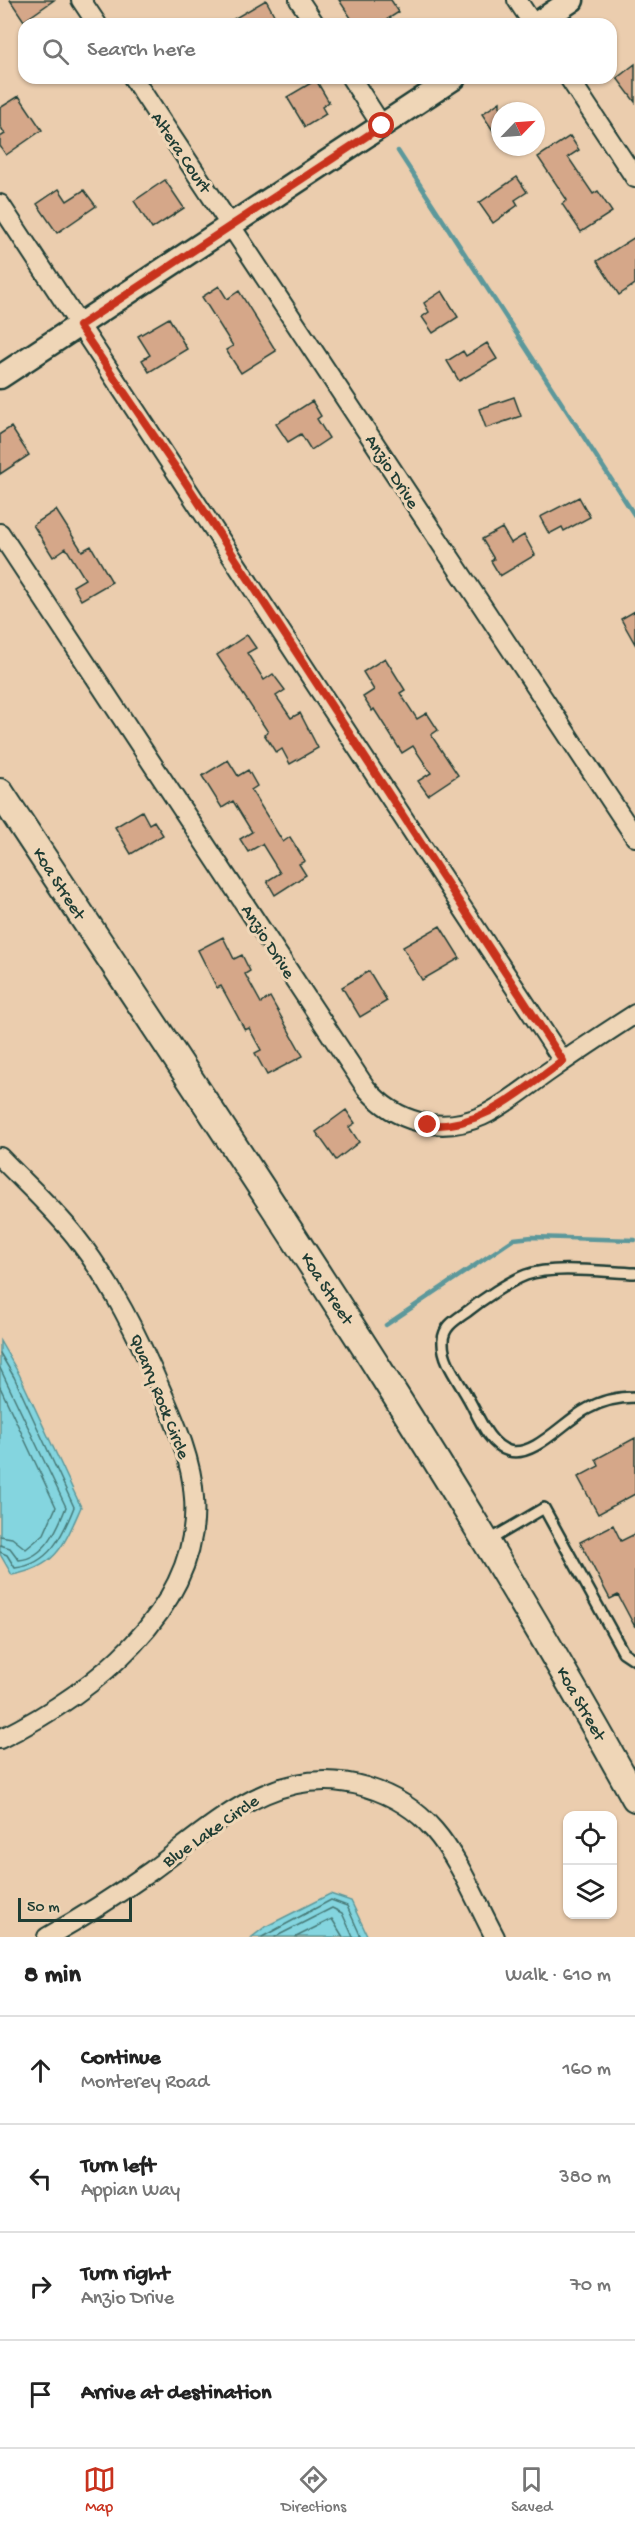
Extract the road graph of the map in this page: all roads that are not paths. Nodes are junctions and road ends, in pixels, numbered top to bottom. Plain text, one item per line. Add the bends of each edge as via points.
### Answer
1 (81, 0) edge
2 (299, 0) edge
3 (517, 0) edge
4 (572, 0) edge
5 (93, 18) edge
6 (311, 18) edge
7 (530, 18) edge
8 (544, 18) edge
9 (137, 84) edge
10 (355, 84) edge
11 (445, 84) edge
12 (573, 84) edge
13 (382, 126) junction
14 (635, 178) edge
15 (0, 204) edge
16 (231, 225) junction
17 (79, 326) junction
18 (0, 377) edge
19 (0, 533) edge
20 (0, 792) edge
21 (635, 837) edge
22 (635, 1014) edge
23 (563, 1061) junction
24 (0, 1157) edge
25 (635, 1273) edge
26 (635, 1397) edge
27 (488, 1541) junction
28 (635, 1660) edge
29 (0, 1739) edge
30 (635, 1798) edge
31 (47, 1937) edge
32 (495, 1937) edge

1 - 5 street
2 - 6 street
3 - 7 street
4 - 8 street
9 - 16 street, Altera Court
10 - 13 street
11 - 13 street
12 - 14 street
13 - 16 street
15 - 17 street
16 - 17 street
16 - 21 street, Anzio Drive
17 - 18 street
17 - 23 street
19 - 23 street, Anzio Drive via 375,1098 398,1115 419,1123 458,1123 491,1111
20 - 27 main road, Koa Street via 374,1359
22 - 23 street, Anzio Drive
24 - 29 street, Quarry Rock Circle via 75,1235 107,1280 138,1337 171,1413 195,1498 192,1537 181,1574 164,1608 113,1662 74,1694
25 - 26 lane via 551,1271 526,1275 448,1325 442,1339 445,1356 485,1428 496,1445 510,1451 526,1450 541,1442 588,1408 621,1397
27 - 28 lane via 544,1508 623,1652
27 - 30 main road, Koa Street
31 - 32 street, Blue Lake Circle via 94,1910 247,1802 285,1785 318,1780 373,1789 421,1817 453,1857

